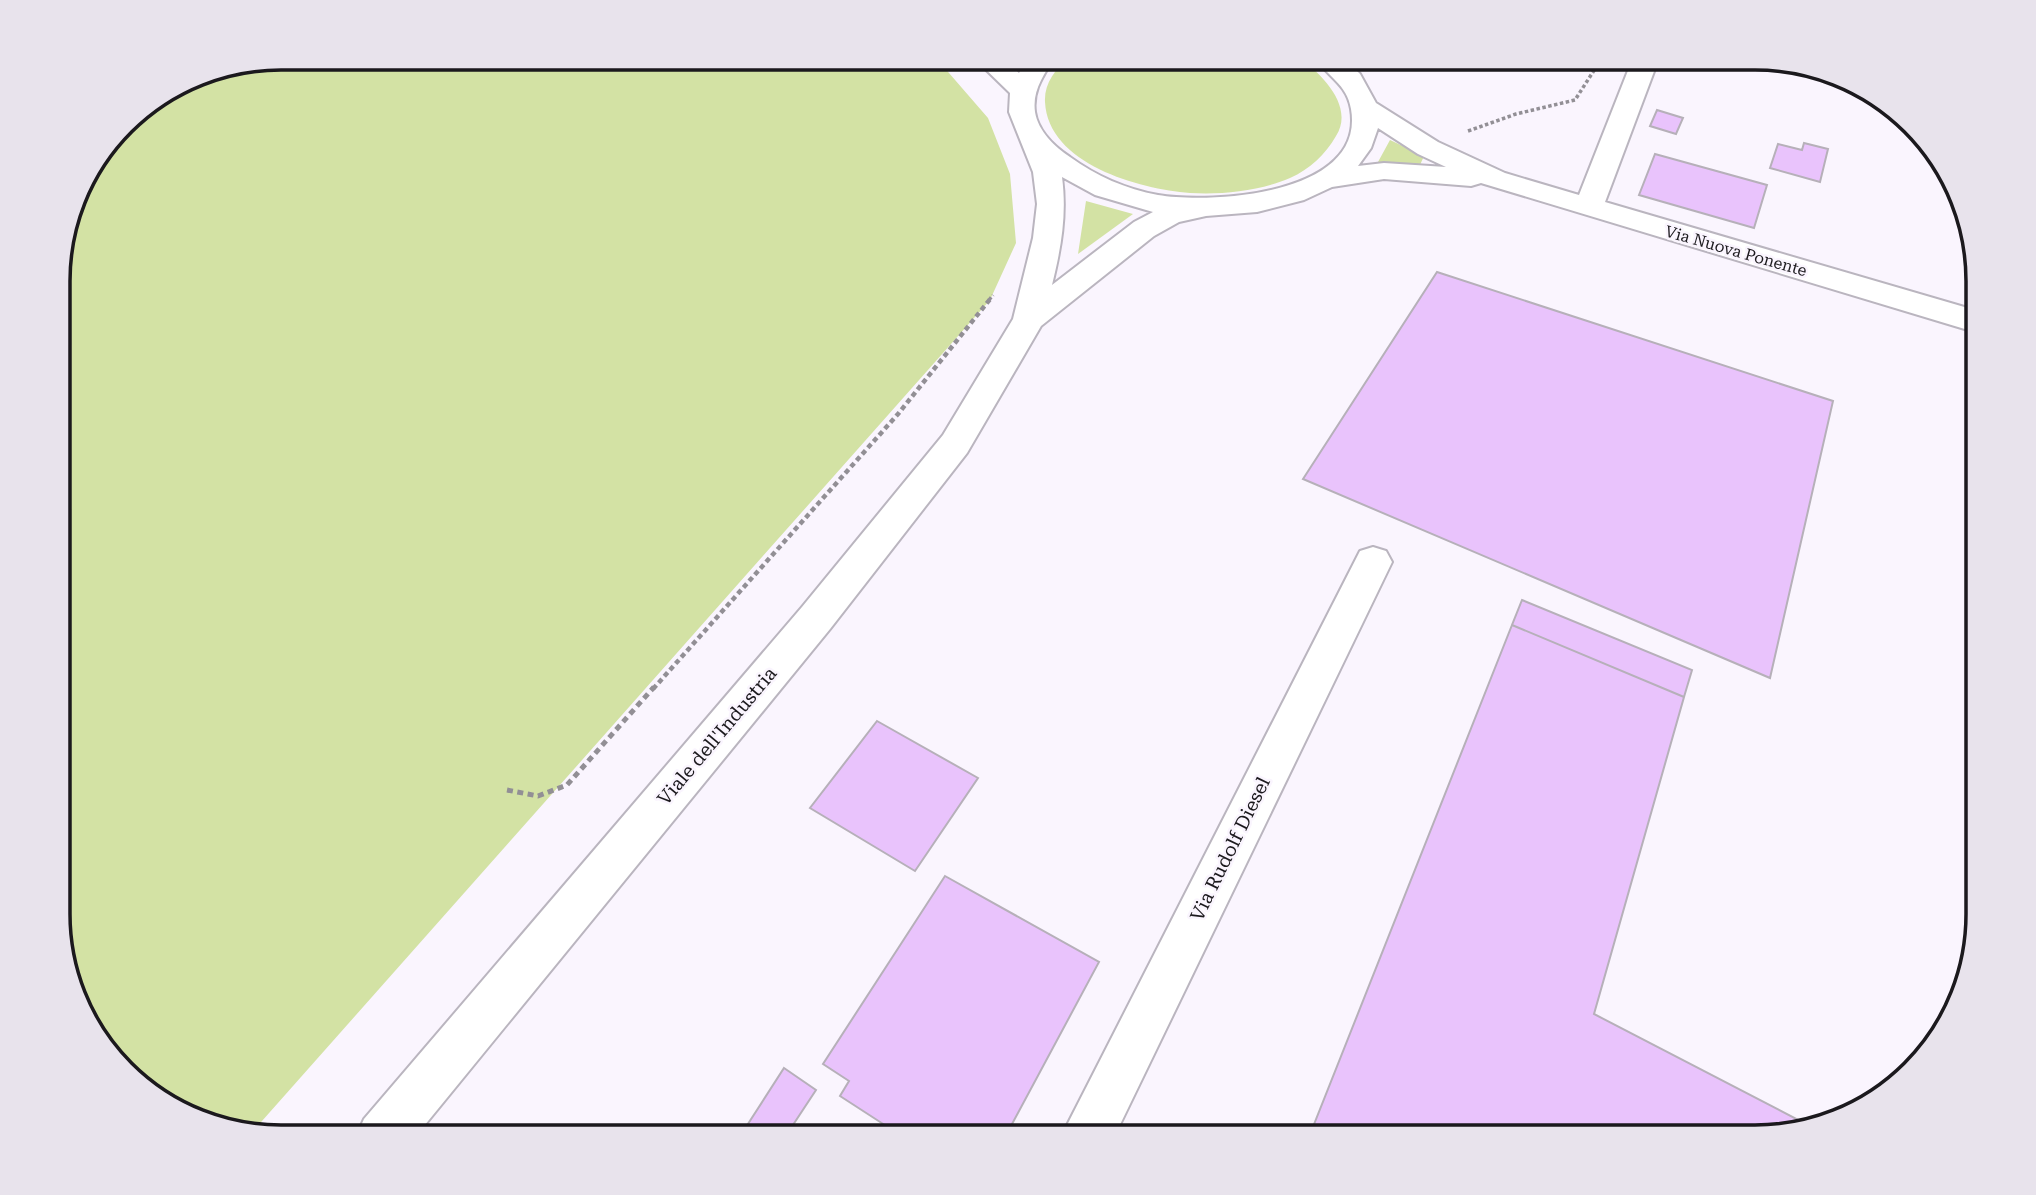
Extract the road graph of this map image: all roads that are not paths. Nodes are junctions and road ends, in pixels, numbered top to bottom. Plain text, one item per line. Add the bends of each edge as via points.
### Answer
1 (1000, 70) edge
2 (1032, 70) edge
3 (1341, 70) edge
4 (1641, 70) edge
5 (1022, 90) junction
6 (1364, 107) junction
7 (1035, 141) junction
8 (1326, 179) junction
9 (1495, 179) junction
10 (1589, 207) junction
11 (1213, 208) junction
12 (1966, 318) edge
13 (1029, 319) junction
14 (1373, 562) dead end
15 (392, 1125) edge
16 (1093, 1125) edge

1 - 5 street
2 - 5 street
3 - 6 street via 1358,90
4 - 10 street
5 - 7 street, Viale dell'Industria via 1022,116
6 - 8 street via 1366,126 1360,145 1347,163
6 - 9 street, Via Nuova Ponente via 1428,148
7 - 11 street via 1064,168 1106,189 1157,203
7 - 13 street, Viale dell'Industria via 1051,204
8 - 9 street, Via Nuova Ponente via 1384,171
8 - 11 street via 1295,194
9 - 10 street, Via Nuova Ponente
10 - 12 street, Via Nuova Ponente
11 - 13 street, Viale dell'Industria via 1171,215 1144,229
13 - 15 street, Viale dell'Industria via 955,444
14 - 16 street, Via Rudolf Diesel

